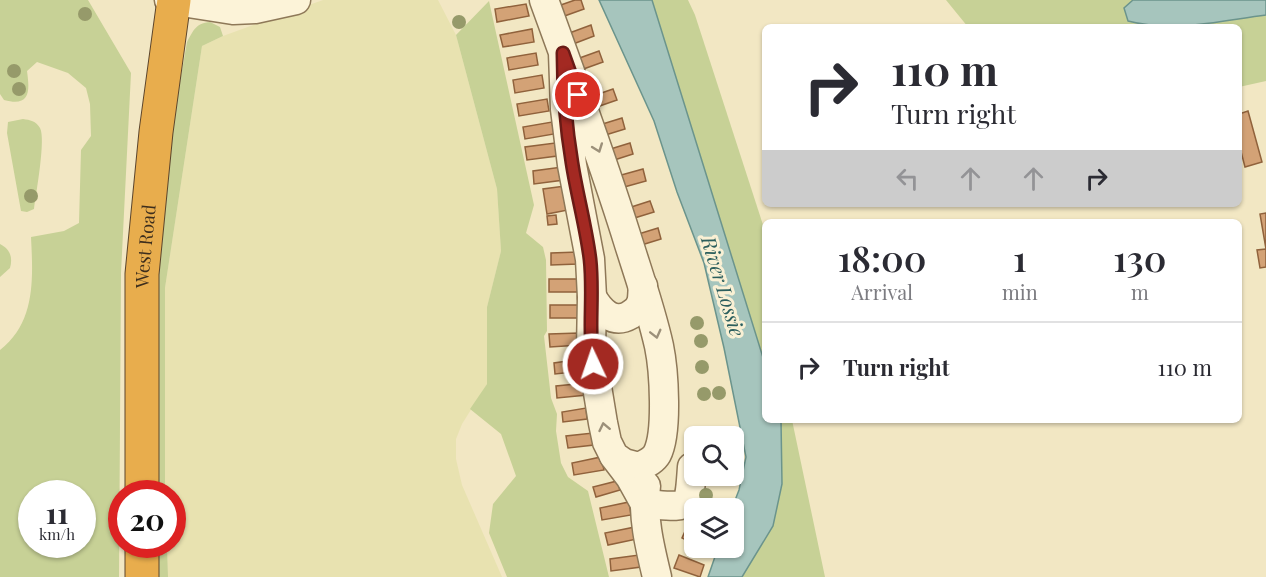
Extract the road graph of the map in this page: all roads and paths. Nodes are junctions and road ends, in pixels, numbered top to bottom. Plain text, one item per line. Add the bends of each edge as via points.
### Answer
1 (296, 0) edge
2 (544, 0) edge
3 (172, 1) edge
4 (563, 53) junction
5 (643, 286) junction
6 (592, 297) junction
7 (656, 455) junction
8 (614, 456) junction
9 (142, 480) edge
10 (691, 486) edge
11 (645, 504) junction
12 (142, 558) edge
13 (142, 577) edge
14 (657, 577) edge

1 - 3 lane via 244,10
2 - 4 lane
3 - 9 highway, West Road via 142,274
4 -> 5 lane
4 - 6 lane via 565,109 590,260
5 - 6 lane via 640,306 622,319 606,315
5 -> 7 lane via 660,348 664,381 663,428
8 -> 6 lane via 607,442 591,350
7 - 8 lane via 639,467
7 - 11 lane via 646,482
8 - 11 lane
10 - 11 lane via 686,503 679,506
11 - 14 lane
12 - 13 highway

